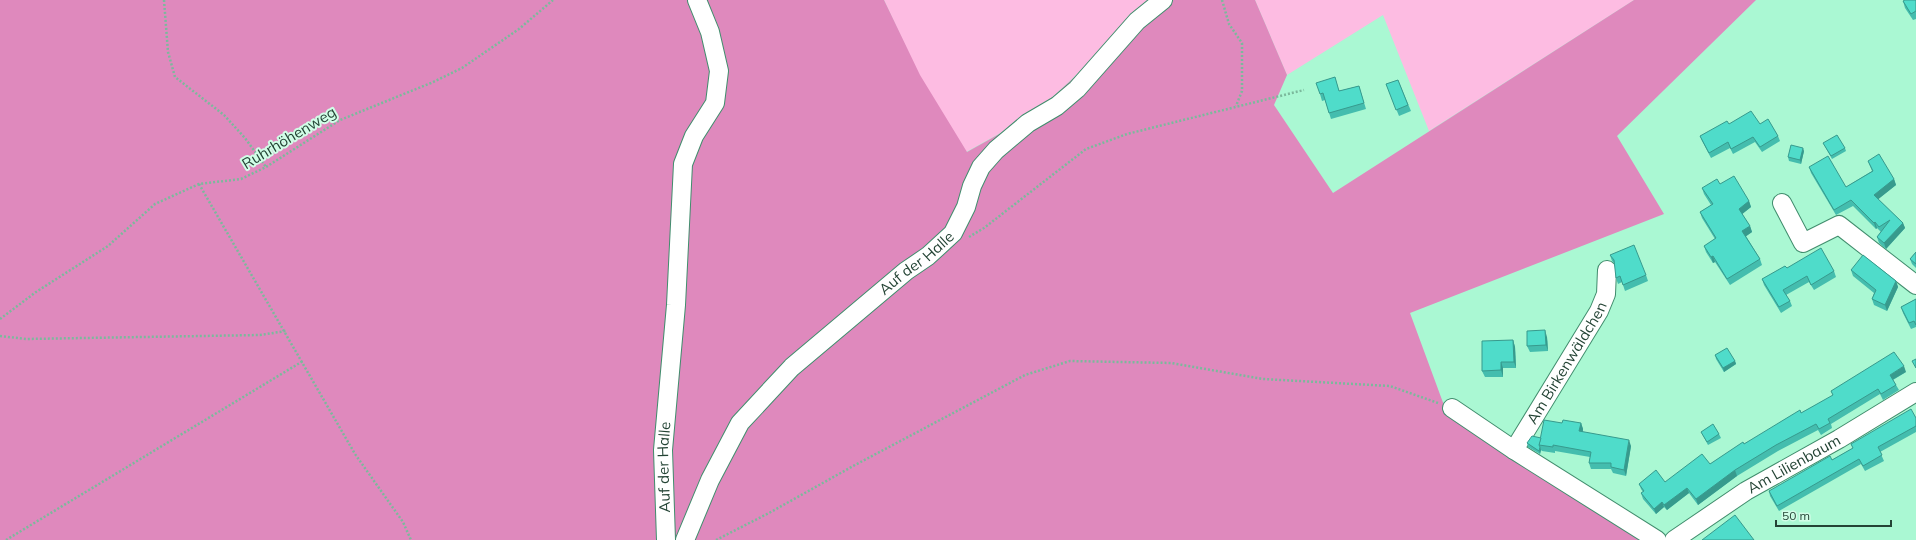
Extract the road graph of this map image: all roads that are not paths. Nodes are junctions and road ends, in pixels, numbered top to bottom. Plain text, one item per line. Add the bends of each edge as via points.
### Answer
1 (696, 0) edge
2 (1163, 0) edge
3 (1782, 202) dead end
4 (1607, 270) dead end
5 (1916, 285) edge
6 (1916, 392) edge
7 (1452, 408) road end
8 (1514, 450) junction
9 (666, 540) edge
10 (685, 540) edge
11 (1657, 540) edge
12 (1674, 540) edge

1 - 9 street, Auf der Halle via 710,32 719,71 715,103 694,136 683,164 676,305 663,450
2 - 10 street, Auf der Halle via 1137,21 1077,89 1057,106 1028,123 996,150 981,167 953,233 792,367 740,423 710,480
3 - 5 street via 1803,243 1839,225
4 - 8 street, Am Birkenwäldchen via 1606,294 1599,311
6 - 12 street, Am Lilienbaum via 1746,491
7 - 8 street
8 - 11 street

